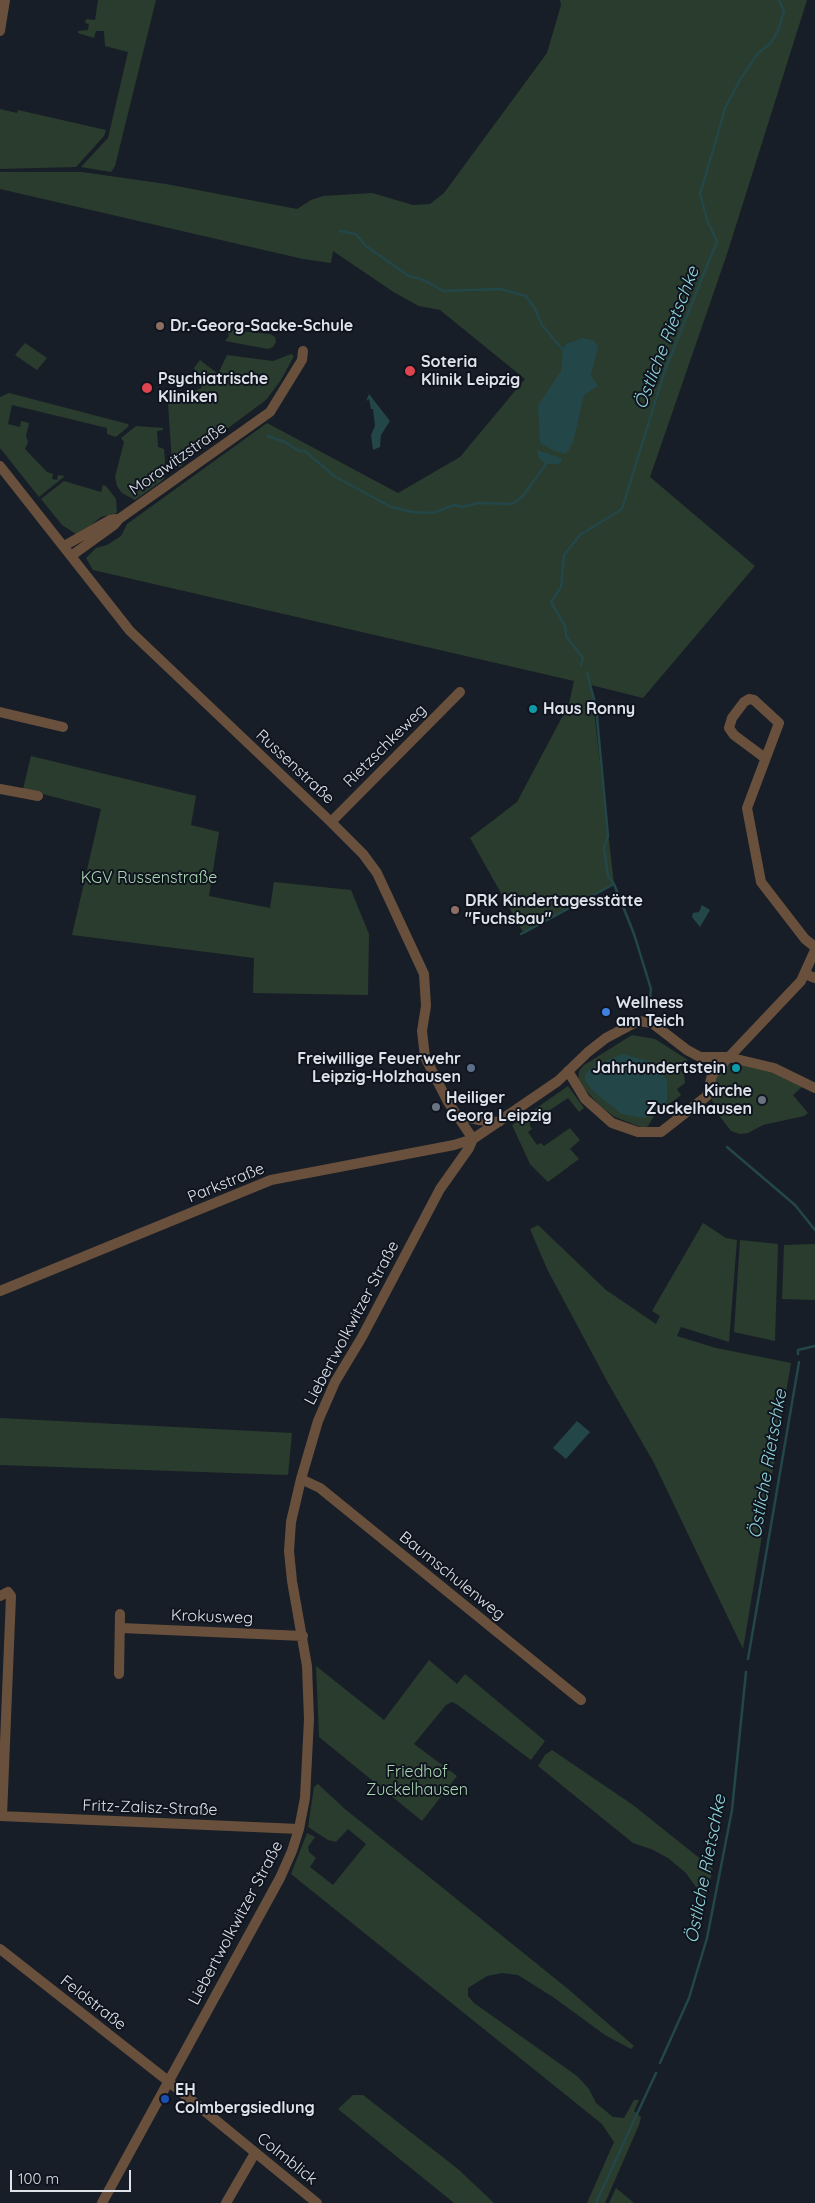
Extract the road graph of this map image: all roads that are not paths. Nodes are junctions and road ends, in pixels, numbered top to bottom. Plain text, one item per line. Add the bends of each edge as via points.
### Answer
1 (5, 0) edge
2 (0, 31) edge
3 (303, 350) dead end
4 (0, 466) edge
5 (118, 519) junction
6 (64, 546) junction
7 (71, 556) junction
8 (460, 692) dead end
9 (0, 712) edge
10 (63, 727) dead end
11 (765, 758) junction
12 (0, 789) edge
13 (38, 796) dead end
14 (331, 822) junction
15 (815, 948) edge
16 (810, 976) edge
17 (728, 1057) junction
18 (568, 1071) junction
19 (815, 1088) edge
20 (457, 1115) junction
21 (498, 1122) junction
22 (473, 1139) junction
23 (0, 1291) edge
24 (301, 1479) junction
25 (4, 1594) edge
26 (120, 1614) dead end
27 (121, 1628) junction
28 (303, 1636) junction
29 (119, 1674) dead end
30 (581, 1700) dead end
31 (1, 1816) edge
32 (300, 1829) junction
33 (0, 1948) edge
34 (168, 2082) junction
35 (254, 2153) junction
36 (102, 2203) edge
37 (226, 2203) edge
38 (317, 2203) edge

1 - 2 street
3 - 5 street, Morawitzstraße via 302,360 270,412
4 - 6 street, Russenstraße
5 - 6 street, Morawitzstraße via 110,520
5 - 7 street, Morawitzstraße via 107,531
6 - 7 street, Russenstraße
7 - 14 street, Russenstraße via 130,631
8 - 14 street, Rietzschkeweg
9 - 10 street
11 - 11 street via 779,723 749,699 732,718 729,728
11 - 15 street via 747,808 760,882
12 - 13 street
14 - 20 street, Russenstraße via 363,854 376,873 421,967 426,987 422,1031 425,1057
15 - 16 street
16 - 17 street
17 - 18 street via 700,1058 652,1023 641,1021 606,1038
17 - 18 street via 712,1075 706,1096 661,1132 638,1132 617,1126 583,1097
17 - 19 street via 774,1068
18 - 21 street
20 - 21 street
20 - 22 street, Russenstraße
21 - 22 street
22 - 23 street, Parkstraße via 271,1180
22 - 24 street, Liebertwolkwitzer Straße via 470,1148 440,1188 335,1382 318,1421
24 - 28 street, Liebertwolkwitzer Straße via 289,1551
24 - 30 street, Baumschulenweg via 320,1488
25 - 31 street via 11,1596
26 - 27 street
27 - 28 street, Krokusweg
27 - 29 street
28 - 32 street, Liebertwolkwitzer Straße via 309,1719
31 - 32 street, Fritz-Zalisz-Straße
32 - 34 street, Liebertwolkwitzer Straße via 280,1878
33 - 34 street, Feldstraße
34 - 35 street, Colmblick
34 - 36 street, Liebertwolkwitzer Straße
35 - 37 street
35 - 38 street, Colmblick

